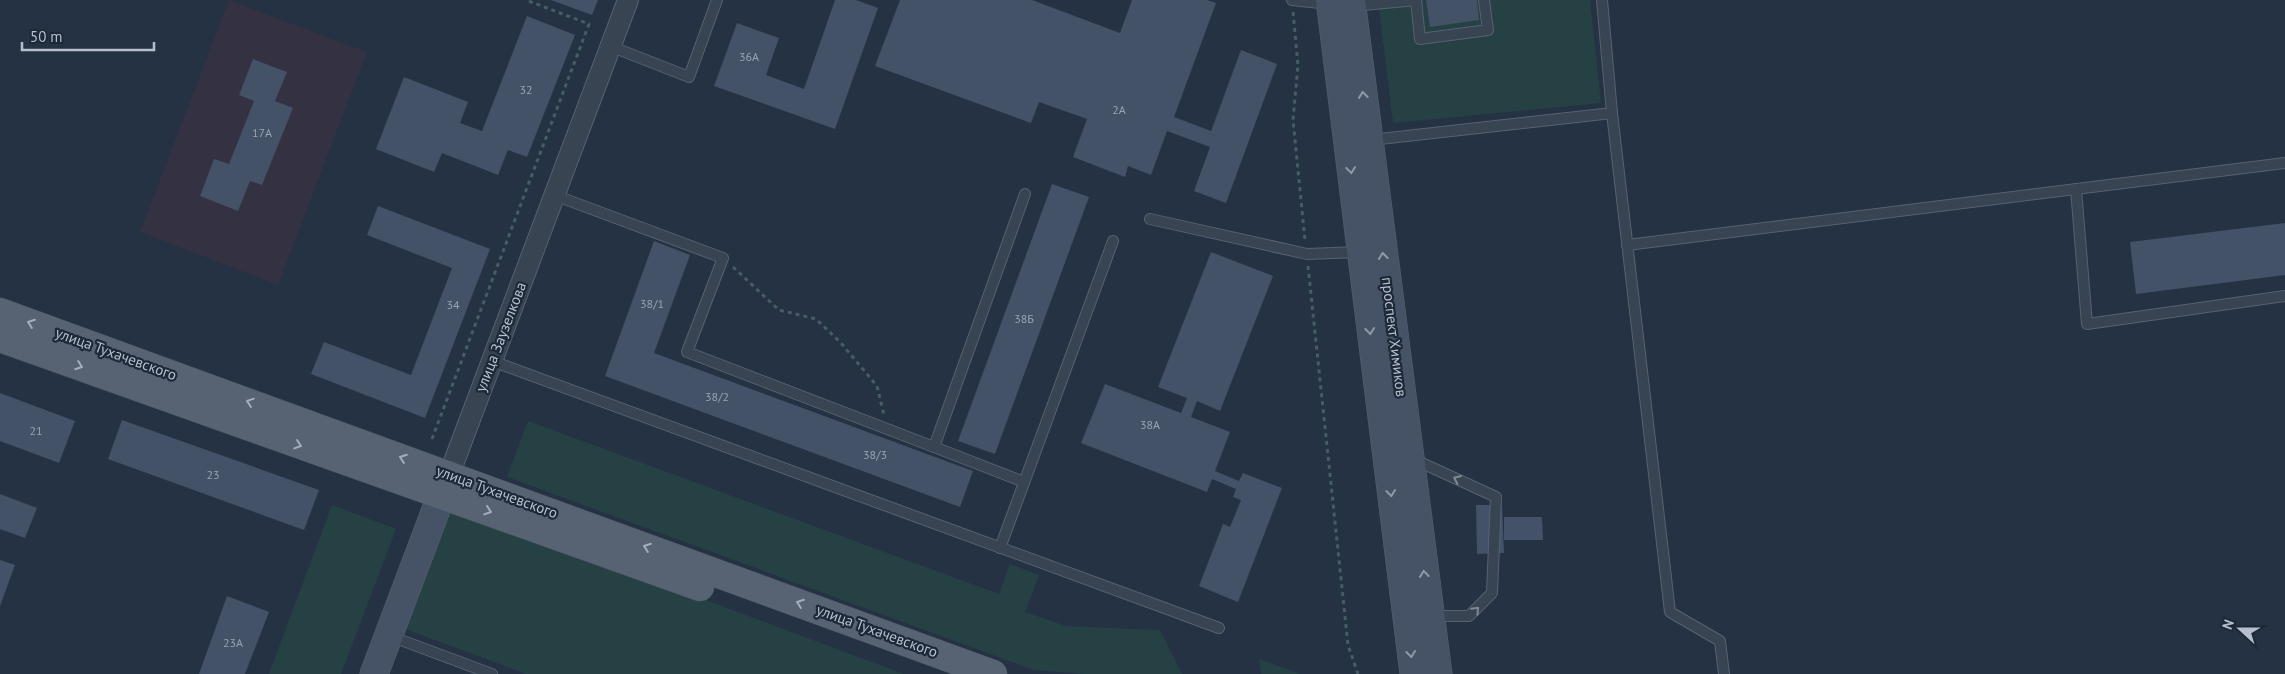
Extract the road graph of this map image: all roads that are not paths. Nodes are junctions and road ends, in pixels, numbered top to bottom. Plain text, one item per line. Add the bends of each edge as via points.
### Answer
1 (628, 0) edge
2 (717, 0) edge
3 (1416, 0) edge
4 (1484, 0) edge
5 (1602, 0) edge
6 (1341, 3) edge
7 (1293, 5) edge
8 (610, 46) junction
9 (1612, 114) junction
10 (1358, 141) junction
11 (2285, 163) edge
12 (2076, 189) junction
13 (1025, 194) dead end
14 (554, 195) junction
15 (1150, 219) dead end
16 (1113, 241) dead end
17 (1628, 245) junction
18 (1360, 252) junction
19 (2285, 296) edge
20 (0, 312) edge
21 (0, 338) edge
22 (492, 361) junction
23 (934, 447) junction
24 (1409, 457) junction
25 (1024, 482) junction
26 (445, 485) junction
27 (1000, 548) junction
28 (1430, 616) junction
29 (1219, 628) dead end
30 (389, 636) junction
31 (374, 674) edge
32 (492, 674) edge
33 (941, 674) edge
34 (993, 674) edge
35 (1414, 674) edge
36 (1438, 674) edge
37 (1724, 674) edge

1 - 8 street, улица Заузелкова
2 - 8 lane via 689,77
3 - 4 lane via 1420,39 1488,30
3 - 6 lane
5 - 9 lane
6 - 7 lane
6 - 10 main road, проспект Химиков
8 - 14 street, улица Заузелкова
9 - 10 lane
9 - 17 lane
10 -> 18 main road, проспект Химиков
24 -> 10 main road, проспект Химиков
11 - 12 lane
12 - 17 lane
12 - 19 lane via 2087,324
13 - 23 lane
14 - 22 street, улица Заузелкова
14 - 23 lane via 722,258 687,352
15 - 18 lane via 1307,254
16 - 25 lane
17 - 37 lane via 1670,612 1720,641
18 -> 35 main road, проспект Химиков
26 -> 20 main road, улица Тухачевского
21 -> 26 main road, улица Тухачевского
22 - 26 street, улица Заузелкова
22 - 27 lane
23 - 25 lane
28 -> 24 main road, проспект Химиков
28 -> 24 lane via 1469,616 1492,593 1496,497
25 - 27 lane
26 - 30 main road, улица Заузелкова
26 -> 33 main road, улица Тухачевского
34 -> 26 main road, улица Тухачевского
27 - 29 lane
28 - 36 main road, проспект Химиков
30 - 31 main road, улица Заузелкова
30 - 32 lane

